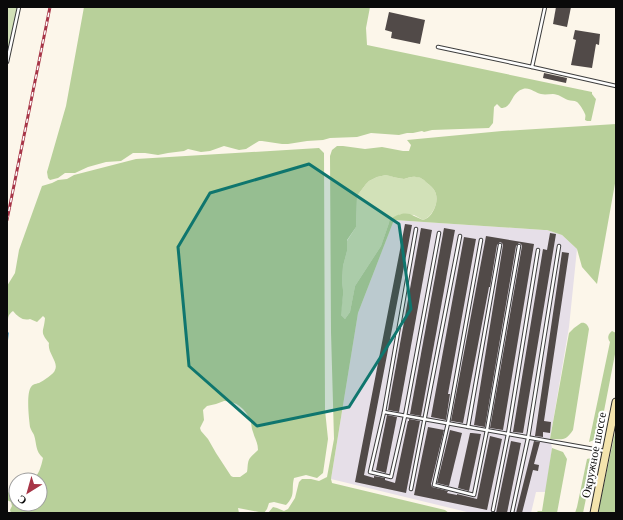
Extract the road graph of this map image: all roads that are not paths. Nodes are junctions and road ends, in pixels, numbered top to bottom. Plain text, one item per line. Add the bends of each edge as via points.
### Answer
1 (19, 7) edge
2 (545, 7) edge
3 (438, 47) dead end
4 (7, 62) edge
5 (532, 67) junction
6 (616, 86) edge
7 (416, 228) dead end
8 (438, 233) dead end
9 (460, 236) dead end
10 (481, 240) dead end
11 (500, 245) dead end
12 (519, 246) dead end
13 (559, 246) dead end
14 (538, 250) dead end
15 (616, 402) edge
16 (384, 412) junction
17 (405, 416) junction
18 (425, 419) junction
19 (448, 423) junction
20 (468, 427) junction
21 (487, 430) junction
22 (508, 434) junction
23 (528, 438) junction
24 (606, 451) junction
25 (412, 489) dead end
26 (493, 510) dead end
27 (512, 513) edge
28 (594, 513) edge

1 - 4 lane
2 - 5 lane
3 - 5 lane
5 - 6 lane
7 - 16 lane
8 - 17 lane
9 - 18 lane
10 - 19 lane
11 - 20 lane
12 - 21 lane
13 - 23 lane
14 - 22 lane
15 - 24 main road, Окружное шоссе
16 - 17 lane
16 - 17 lane via 370,472 390,477
17 - 18 lane
18 - 19 lane
18 - 25 lane
19 - 20 lane
19 - 21 lane via 434,485 474,495
20 - 21 lane
21 - 22 lane
22 - 23 lane
22 - 26 lane
23 - 24 lane
23 - 27 lane
24 - 28 main road, Окружное шоссе

